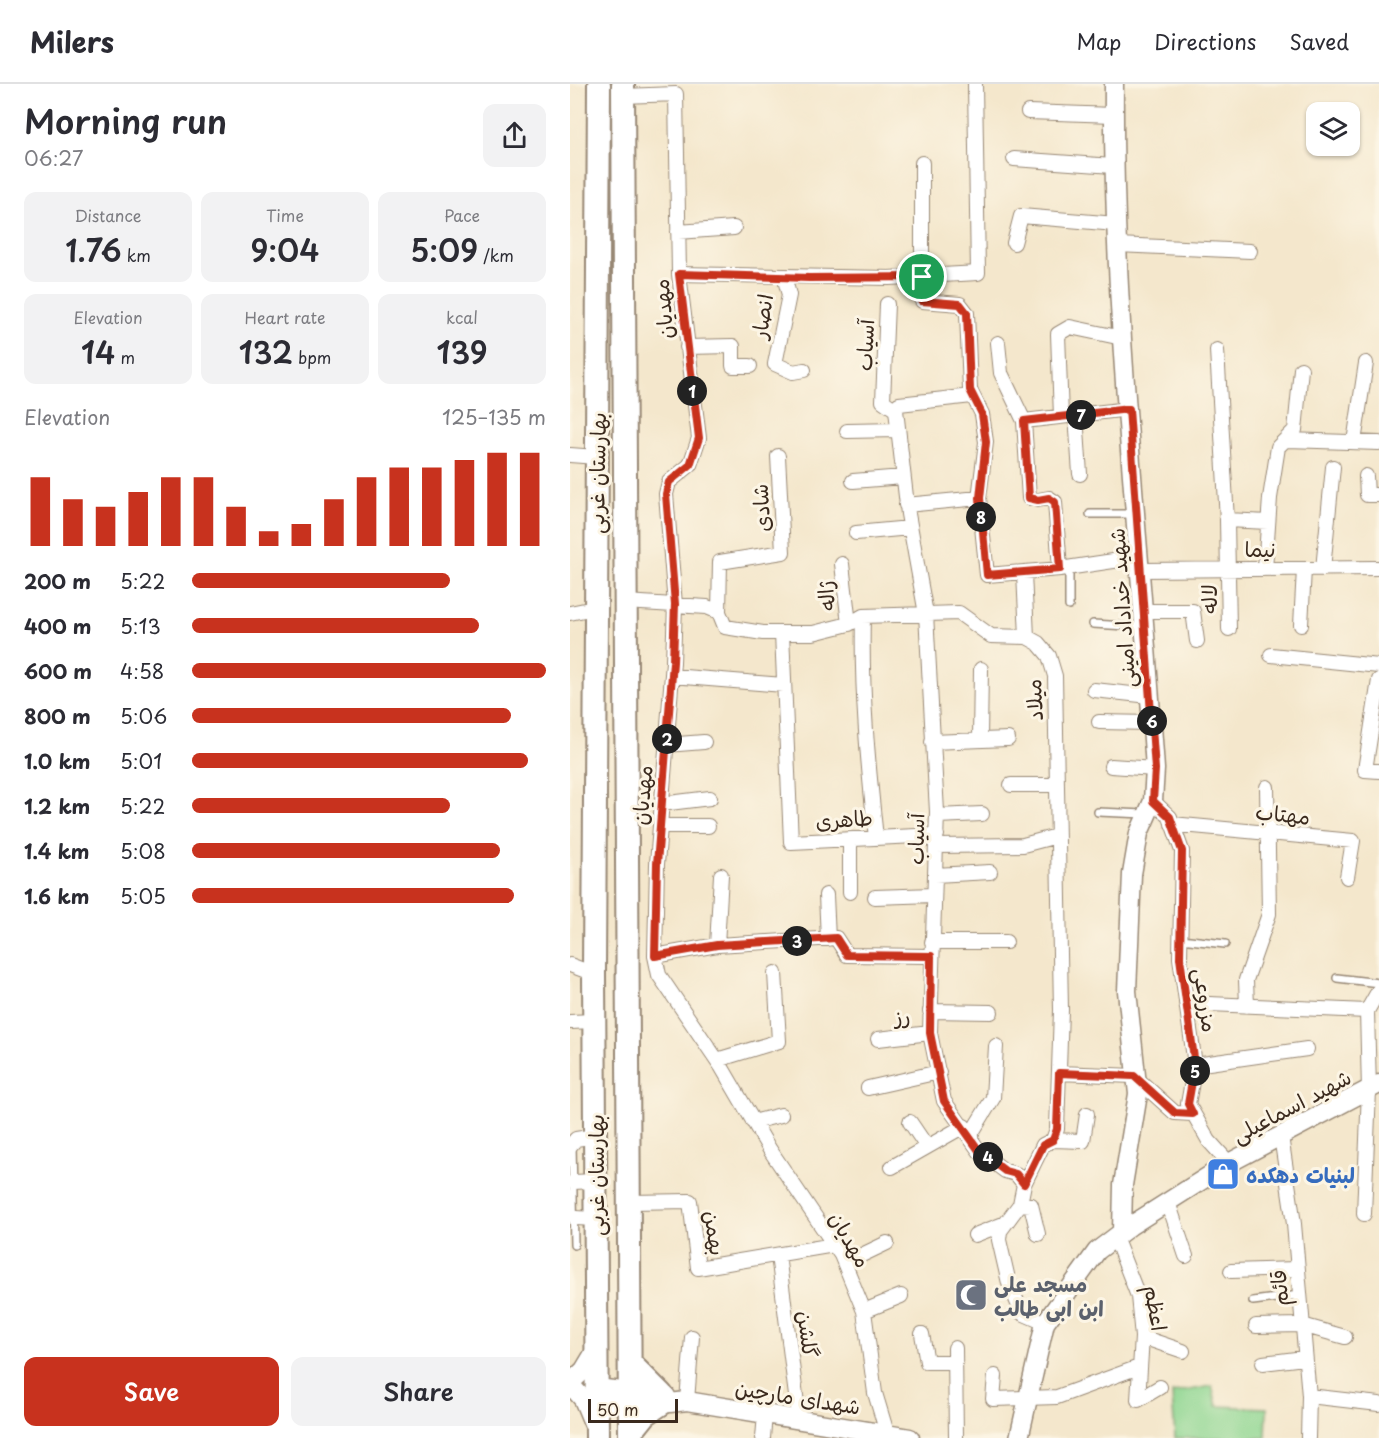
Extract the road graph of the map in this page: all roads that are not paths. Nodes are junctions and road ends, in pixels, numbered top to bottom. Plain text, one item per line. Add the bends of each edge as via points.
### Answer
1 (599, 84) edge
2 (975, 84) edge
3 (1114, 84) edge
4 (620, 95) edge
5 (1028, 112) dead end
6 (1114, 114) junction
7 (598, 151) junction
8 (1014, 159) dead end
9 (922, 163) dead end
10 (1113, 166) junction
11 (1116, 224) junction
12 (734, 228) dead end
13 (678, 232) junction
14 (1014, 243) dead end
15 (1118, 245) junction
16 (624, 246) junction
17 (1250, 251) dead end
18 (679, 274) junction
19 (784, 276) junction
20 (922, 277) junction
21 (887, 304) dead end
22 (1122, 338) junction
23 (998, 343) dead end
24 (687, 347) junction
25 (1217, 350) dead end
26 (1365, 363) dead end
27 (750, 366) dead end
28 (1301, 369) dead end
29 (804, 370) dead end
30 (972, 396) junction
31 (1129, 409) junction
32 (896, 410) junction
33 (1076, 415) junction
34 (1061, 417) junction
35 (1024, 421) junction
36 (898, 430) junction
37 (847, 431) dead end
38 (1288, 440) junction
39 (1354, 442) junction
40 (1379, 443) edge
41 (570, 455) edge
42 (778, 456) dead end
43 (596, 457) junction
44 (1333, 467) dead end
45 (1080, 474) dead end
46 (1366, 476) dead end
47 (903, 477) junction
48 (853, 481) dead end
49 (1379, 495) edge
50 (980, 498) junction
51 (906, 506) junction
52 (1090, 514) dead end
53 (1137, 514) junction
54 (1227, 520) junction
55 (1269, 522) junction
56 (910, 528) junction
57 (856, 533) dead end
58 (1141, 563) junction
59 (842, 564) dead end
60 (1064, 568) junction
61 (1379, 568) edge
62 (1229, 569) junction
63 (1265, 569) junction
64 (1304, 569) junction
65 (1323, 569) junction
66 (1024, 573) junction
67 (625, 602) junction
68 (675, 604) junction
69 (1069, 606) dead end
70 (594, 608) junction
71 (719, 612) junction
72 (570, 613) edge
73 (926, 614) junction
74 (863, 616) junction
75 (1145, 619) junction
76 (849, 624) junction
77 (1093, 624) dead end
78 (1301, 624) dead end
79 (1229, 629) dead end
80 (782, 633) junction
81 (1028, 637) junction
82 (1197, 640) dead end
83 (1271, 655) dead end
84 (1379, 666) edge
85 (981, 669) dead end
86 (672, 676) junction
87 (1379, 680) edge
88 (784, 685) junction
89 (1094, 690) dead end
90 (1150, 696) junction
91 (1099, 723) dead end
92 (1152, 723) junction
93 (980, 739) junction
94 (1008, 739) dead end
95 (704, 742) dead end
96 (932, 742) junction
97 (666, 745) junction
98 (1111, 766) dead end
99 (1155, 769) junction
100 (1379, 771) edge
101 (1011, 785) dead end
102 (1057, 785) junction
103 (1267, 787) dead end
104 (710, 798) dead end
105 (661, 804) junction
106 (1150, 807) junction
107 (1098, 812) dead end
108 (982, 814) dead end
109 (937, 816) junction
110 (1172, 824) junction
111 (660, 826) junction
112 (708, 826) dead end
113 (1268, 832) junction
114 (1058, 836) junction
115 (876, 838) junction
116 (936, 840) junction
117 (850, 841) junction
118 (990, 872) dead end
119 (721, 875) dead end
120 (935, 875) junction
121 (1347, 877) dead end
122 (850, 892) dead end
123 (826, 895) dead end
124 (934, 896) junction
125 (874, 897) dead end
126 (828, 939) junction
127 (1181, 939) junction
128 (932, 942) junction
129 (1006, 942) dead end
130 (1225, 944) dead end
131 (717, 945) junction
132 (655, 956) junction
133 (931, 956) junction
134 (570, 965) edge
135 (775, 973) dead end
136 (594, 974) junction
137 (1337, 978) dead end
138 (1379, 982) edge
139 (1379, 990) edge
140 (1186, 1003) junction
141 (1247, 1006) junction
142 (930, 1011) junction
143 (1367, 1011) junction
144 (991, 1012) dead end
145 (594, 1021) junction
146 (570, 1022) edge
147 (930, 1033) junction
148 (878, 1039) dead end
149 (996, 1046) dead end
150 (1307, 1049) dead end
151 (717, 1060) junction
152 (1195, 1065) junction
153 (939, 1072) junction
154 (1059, 1073) junction
155 (1134, 1076) junction
156 (1374, 1087) edge
157 (868, 1088) dead end
158 (1088, 1114) dead end
159 (1193, 1114) junction
160 (781, 1115) dead end
161 (753, 1122) junction
162 (910, 1122) dead end
163 (967, 1130) junction
164 (1281, 1136) junction
165 (576, 1140) edge
166 (1053, 1140) junction
167 (927, 1147) junction
168 (1229, 1163) junction
169 (892, 1167) dead end
170 (596, 1181) junction
171 (573, 1182) junction
172 (1024, 1184) junction
173 (629, 1202) junction
174 (1168, 1202) junction
175 (1020, 1204) junction
176 (1364, 1214) dead end
177 (585, 1218) junction
178 (1006, 1223) junction
179 (975, 1234) dead end
180 (1038, 1234) dead end
181 (1119, 1234) junction
182 (887, 1243) dead end
183 (574, 1245) dead end
184 (834, 1245) junction
185 (778, 1255) junction
186 (1186, 1256) dead end
187 (845, 1263) junction
188 (1297, 1269) junction
189 (1231, 1271) dead end
190 (1299, 1295) junction
191 (901, 1296) dead end
192 (1253, 1301) dead end
193 (864, 1311) junction
194 (1045, 1323) junction
195 (1256, 1326) dead end
196 (1302, 1326) junction
197 (922, 1334) dead end
198 (692, 1337) dead end
199 (1142, 1337) junction
200 (1345, 1337) dead end
201 (955, 1348) dead end
202 (596, 1350) junction
203 (1183, 1351) dead end
204 (1304, 1358) junction
205 (955, 1362) junction
206 (630, 1363) junction
207 (1263, 1363) dead end
208 (1139, 1367) junction
209 (995, 1376) dead end
210 (570, 1384) edge
211 (1160, 1387) dead end
212 (597, 1395) junction
213 (1309, 1396) junction
214 (630, 1397) junction
215 (1028, 1397) junction
216 (672, 1400) junction
217 (1379, 1404) edge
218 (765, 1414) junction
219 (799, 1419) junction
220 (886, 1433) junction
221 (597, 1436) edge
222 (630, 1436) edge
223 (763, 1438) edge
224 (910, 1438) edge
225 (957, 1438) edge
226 (1019, 1438) edge
227 (1308, 1438) edge

1 - 7 main road, بهارستان غربی
2 - 20 street via 978,273
3 - 6 street, شهید خداداد امینی
4 - 13 street, مهدیان via 676,94
4 - 16 main road, بهارستان غربی
5 - 6 street
6 - 10 street, شهید خداداد امینی
7 - 16 main road via 614,154 615,213
7 - 43 main road, بهارستان غربی
8 - 10 street
9 - 20 street
10 - 11 street, شهید خداداد امینی
11 - 14 street via 1021,216
11 - 15 street, شهید خداداد امینی
12 - 13 street
13 - 18 street, مهدیان
15 - 17 street
15 - 22 street, شهید خداداد امینی
16 - 67 main road, بهارستان غربی
18 - 19 street, انصار
18 - 24 street, مهدیان
19 - 20 street
19 - 29 street, انصار via 789,295 775,364 793,372
20 - 30 street via 922,301 960,304 967,313
21 - 32 street, آسیاب via 883,400
22 - 31 street, شهید خداداد امینی
22 - 34 street via 1070,327 1058,334
23 - 35 street via 1001,374
24 - 27 street via 733,346 733,366
24 - 68 street, مهدیان via 699,438 690,465 669,482 666,494
25 - 54 street, لاله
26 - 39 street
28 - 38 street via 1295,430
30 - 32 street via 899,404
30 - 50 street via 982,414 986,442
31 - 33 street
31 - 53 street, شهید خداداد امینی
32 - 36 street, آسیاب
33 - 34 street
33 - 45 street
34 - 35 street
35 - 60 street via 1029,498 1049,498 1055,502
36 - 37 street
36 - 47 street, آسیاب
38 - 39 street
38 - 55 street via 1278,447
39 - 40 street
41 - 43 street
42 - 71 street, شادی via 783,552 720,562
43 - 70 main road, بهارستان غربی
44 - 65 street
46 - 49 street via 1367,495
47 - 48 street
47 - 51 street, آسیاب
50 - 51 street
50 - 66 street, نیما via 987,575
51 - 56 street, آسیاب
52 - 53 lane
53 - 58 street, شهید خداداد امینی
54 - 55 street
54 - 62 street, لاله
55 - 63 street
56 - 57 street
56 - 73 street, آسیاب
58 - 60 street, نیما
58 - 62 street, نیما
58 - 75 street, شهید خداداد امینی
59 - 76 street, ژاله
60 - 66 street, نیما
60 - 69 lane
61 - 65 street, نیما
62 - 63 street, نیما
62 - 79 street, لاله
63 - 64 street, نیما
64 - 65 street, نیما
64 - 78 street
66 - 81 street
67 - 68 street
67 - 173 main road, بهارستان غربی
68 - 71 street
68 - 86 street, مهدیان
70 - 72 street
70 - 136 main road, بهارستان غربی
71 - 80 street via 725,627
73 - 74 street
73 - 81 street via 958,613 991,636
73 - 96 street, آسیاب
74 - 76 street
74 - 115 street via 861,669
75 - 77 lane
75 - 82 street via 1193,611
75 - 90 street, شهید خداداد امینی
76 - 80 street via 813,633
80 - 88 street
81 - 102 street, میلاد via 1049,657 1055,676
83 - 84 street
85 - 93 street
86 - 88 street
86 - 97 street, مهدیان
87 - 100 street via 1365,770
88 - 117 street, طاهری via 791,843
89 - 90 street
90 - 92 street, شهید خداداد امینی
91 - 92 street
92 - 99 street, شهید خداداد امینی
93 - 94 street
93 - 96 street
95 - 97 street
96 - 109 street, آسیاب
97 - 105 street, مهدیان
98 - 99 street
99 - 106 street, شهید خداداد امینی
101 - 102 street
102 - 114 street, میلاد
103 - 113 street
104 - 105 street
105 - 111 street, مهدیان
106 - 107 lane
106 - 110 street, مزروعی via 1170,817
106 - 155 street, شهید خداداد امینی via 1139,833 1132,874 1126,991
108 - 109 street
109 - 116 street, آسیاب
110 - 113 street, مهتاب
110 - 127 street, مزروعی via 1182,851
111 - 112 street
111 - 132 street, مهدیان
113 - 121 street, مهتاب via 1353,841
113 - 141 street via 1269,914 1246,980
114 - 116 street, طاهری via 1023,845
114 - 154 street, میلاد
115 - 116 street, طاهری
115 - 117 street, طاهری
116 - 120 street, آسیاب
117 - 122 street
118 - 120 street
119 - 131 street
120 - 124 street, آسیاب
123 - 126 street
124 - 125 street
124 - 128 street, آسیاب
126 - 131 street
126 - 133 street via 836,938 847,955
127 - 130 lane
127 - 140 street, مزروعی
128 - 129 street
128 - 133 street, آسیاب
131 - 132 street
132 - 151 street, مهدیان via 659,975
133 - 142 street, آسیاب
134 - 136 street
135 - 151 street via 779,1041
136 - 145 main road, بهارستان غربی
137 - 138 lane
139 - 143 street
140 - 141 street
140 - 152 street, مزروعی
141 - 143 street
142 - 144 street
142 - 147 street, آسیاب
143 - 156 street
145 - 146 street
145 - 165 main road, بهارستان غربی
147 - 148 street, رز
147 - 153 street, آسیاب
149 - 163 street via 993,1098
150 - 152 street
151 - 161 street, مهدیان
152 - 159 street, مزروعی via 1188,1104
153 - 157 street
153 - 163 street, آسیاب via 944,1101
154 - 155 street
154 - 166 street, میلاد via 1057,1129
155 - 159 street via 1175,1113
155 - 181 street, شهید خداداد امینی via 1138,1094
156 - 164 street, شهید اسماعیلی
156 - 176 street
158 - 166 street via 1083,1141
159 - 168 street, مزروعی via 1209,1141
160 - 161 street
161 - 184 street, مهدیان
162 - 167 street
163 - 167 street
163 - 172 street, آسیاب via 980,1152 1005,1171 1016,1174
164 - 168 street, شهید اسماعیلی
164 - 188 street, قائم
165 - 170 main road, بهارستان غربی
165 - 171 lane
166 - 172 street via 1043,1145
167 - 169 street
168 - 174 street, شهید اسماعیلی
170 - 171 street
170 - 177 main road, بهارستان غربی
171 - 177 lane
172 - 175 street
173 - 185 street, بهمن via 690,1201 698,1268
173 - 206 main road, بهارستان غربی
174 - 181 street, شهید اسماعیلی
174 - 186 street
175 - 178 street
175 - 180 street via 1031,1205
177 - 183 lane
177 - 202 main road, بهارستان غربی
178 - 179 street
178 - 194 street via 999,1240 1009,1283 1022,1313
181 - 194 street, شهید اسماعیلی via 1097,1251
181 - 199 street, اعظم via 1138,1296
182 - 187 street
184 - 185 street, بهمن
184 - 187 street, مهدیان
185 - 219 street, گلشن
187 - 193 street, مهدیان
188 - 189 street
188 - 190 street, قائم
190 - 192 lane
190 - 196 street, قائم
191 - 193 street
193 - 220 street, مهدیان via 875,1393
194 - 215 street, شهید اسماعیلی
195 - 196 street
196 - 200 street
196 - 204 street, قائم
197 - 205 street via 927,1362
198 - 216 street
199 - 203 street
199 - 208 street, اعظم
201 - 205 street
202 - 210 street
202 - 212 main road, بهارستان غربی
204 - 207 street
204 - 213 street, قائم
205 - 225 street
206 - 214 main road, بهارستان غربی
206 - 216 main road
208 - 211 street, اعظم via 1138,1400
208 - 215 street via 1057,1397
209 - 215 street via 993,1399
210 - 221 street via 583,1399
212 - 214 street, شهدای مارچین
212 - 221 main road, بهارستان غربی
213 - 217 street
213 - 227 street, قائم
214 - 216 street, شهدای مارچین
214 - 222 main road, بهارستان غربی
215 - 226 street, شهید اسماعیلی
216 - 218 street, شهدای مارچین
216 - 222 main road via 646,1414
218 - 219 street, شهدای مارچین
218 - 223 street
219 - 220 street, شهدای مارچین
220 - 224 street, شهدای مارچین

